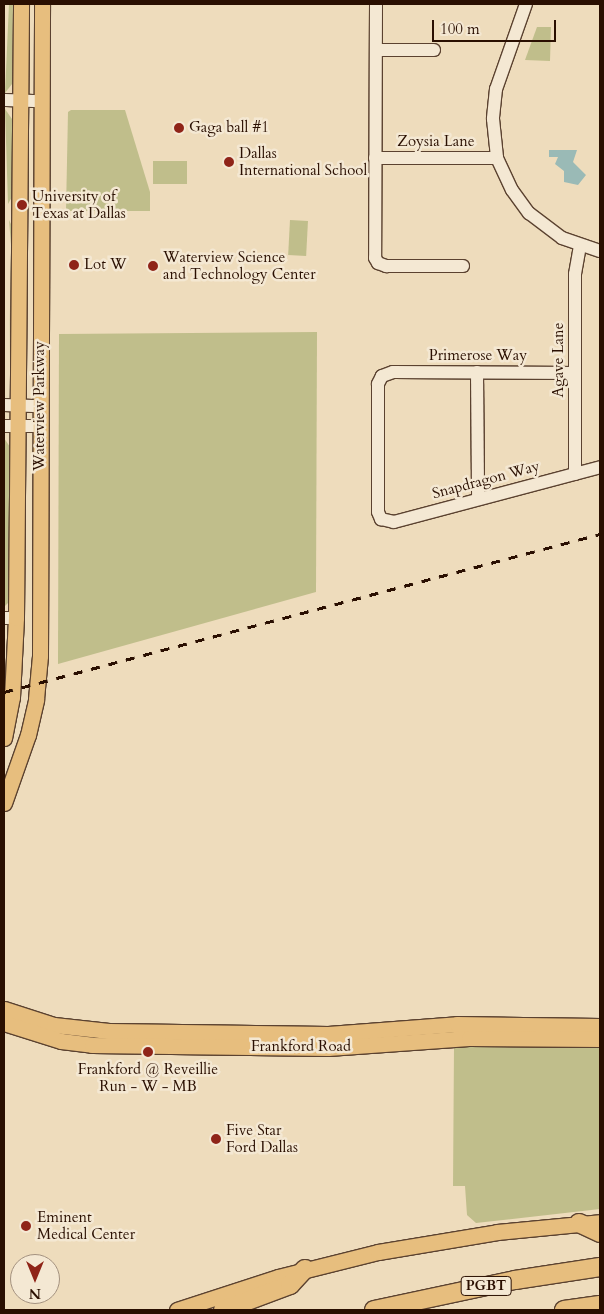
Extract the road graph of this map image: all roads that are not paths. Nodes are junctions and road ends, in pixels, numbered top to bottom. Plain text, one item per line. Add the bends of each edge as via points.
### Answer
1 (21, 4) edge
2 (42, 4) edge
3 (376, 4) edge
4 (526, 4) edge
5 (376, 50) junction
6 (434, 50) dead end
7 (4, 100) edge
8 (21, 101) junction
9 (41, 101) junction
10 (375, 158) junction
11 (497, 158) junction
12 (580, 246) junction
13 (600, 251) edge
14 (463, 266) dead end
15 (20, 325) junction
16 (40, 325) junction
17 (477, 372) junction
18 (575, 373) junction
19 (4, 405) edge
20 (20, 405) junction
21 (40, 406) junction
22 (4, 426) edge
23 (20, 426) junction
24 (40, 426) junction
25 (600, 467) edge
26 (575, 474) junction
27 (478, 499) junction
28 (381, 519) joint
29 (10, 618) edge
30 (4, 738) edge
31 (4, 803) edge
32 (4, 1009) edge
33 (4, 1024) edge
34 (600, 1026) edge
35 (600, 1039) edge
36 (301, 1041) junction
37 (600, 1222) edge
38 (579, 1224) junction
39 (600, 1233) edge
40 (600, 1267) edge
41 (305, 1270) junction
42 (600, 1305) edge
43 (177, 1310) edge
44 (222, 1310) edge
45 (374, 1310) edge
46 (564, 1310) edge

1 - 8 main road, Waterview Parkway
2 - 9 main road, Waterview Parkway
3 - 5 street
4 - 11 street via 496,89 493,119
5 - 6 street
5 - 10 street
7 - 8 street
8 - 9 street
8 - 15 main road, Waterview Parkway
9 - 16 main road, Waterview Parkway
10 - 11 street, Zoysia Lane
10 - 14 street via 375,258 378,264
11 - 12 street via 512,190 529,213
12 - 13 street
12 - 18 street, Agave Lane via 575,274
15 - 16 main road
15 - 20 main road, Waterview Parkway
16 - 21 main road, Waterview Parkway
17 - 18 street, Primerose Way
17 - 27 street
17 - 28 street, Primerose Way via 393,372 382,376 378,384 378,512
18 - 26 street, Agave Lane
19 - 20 street
20 - 21 street
20 - 23 main road, Waterview Parkway
21 - 24 main road, Waterview Parkway
22 - 23 street
23 - 24 street
23 - 29 main road, Waterview Parkway
24 - 31 main road, Waterview Parkway via 38,678 20,762
25 - 26 street, Snapdragon Way
26 - 27 street, Snapdragon Way
27 - 28 street, Snapdragon Way via 394,522
29 - 30 main road, Waterview Parkway via 12,697
32 - 36 main road, Frankford Road via 54,1025 102,1031
33 - 36 main road, Frankford Road via 61,1041 84,1044
34 - 36 main road, Frankford Road via 457,1024
35 - 36 main road, Frankford Road
37 - 38 main road
38 - 39 highway
38 - 41 main road via 438,1240
40 - 45 highway, PGBT via 515,1280
41 - 43 main road
41 - 44 highway via 290,1285
42 - 46 highway

